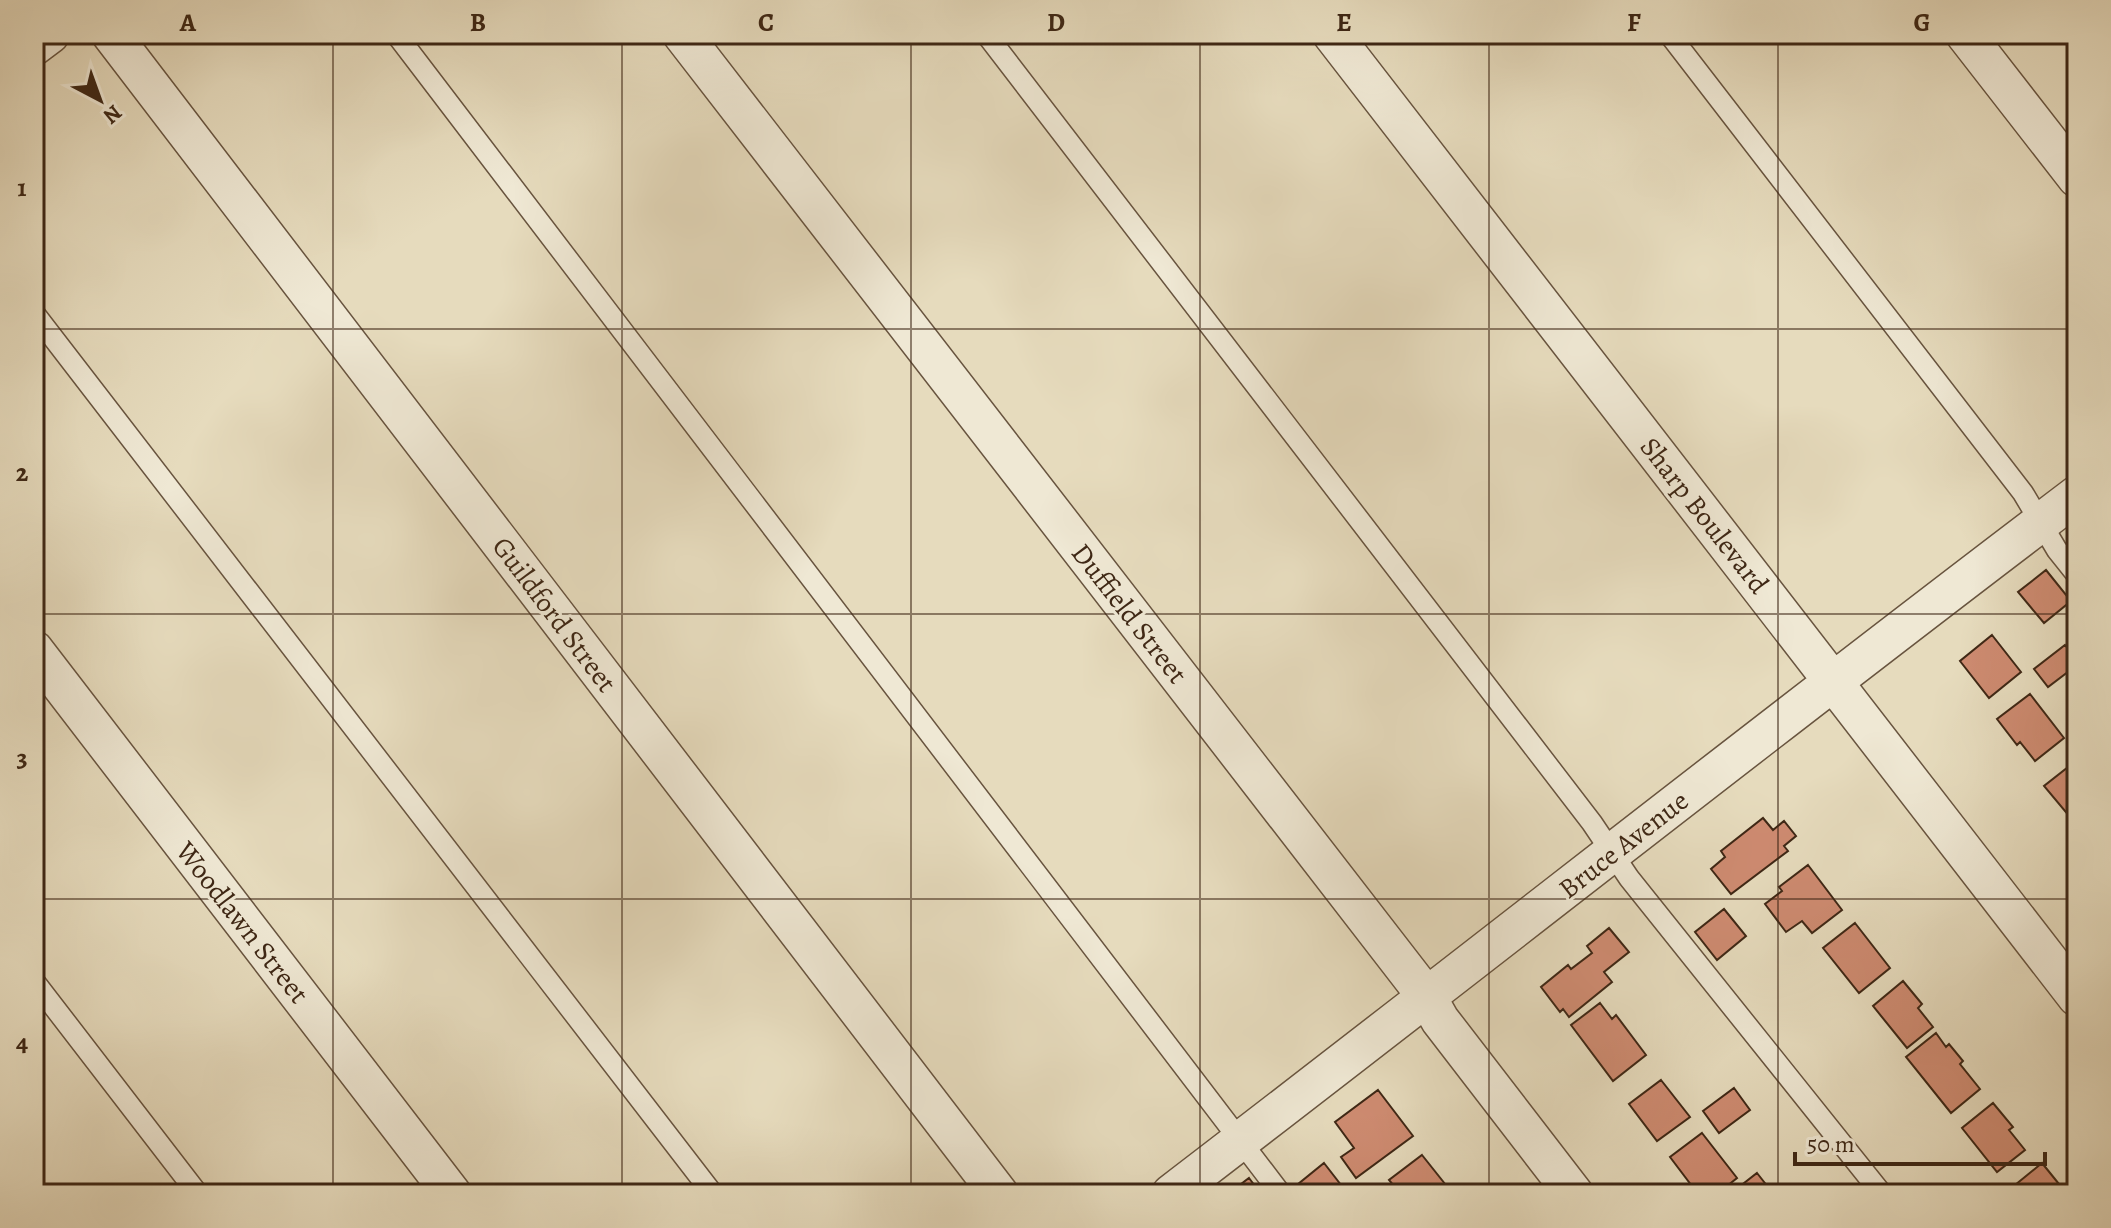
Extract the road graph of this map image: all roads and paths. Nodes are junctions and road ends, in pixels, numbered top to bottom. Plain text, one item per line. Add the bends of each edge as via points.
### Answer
1 (50, 34) edge
2 (111, 34) edge
3 (396, 34) edge
4 (682, 34) edge
5 (986, 34) edge
6 (1332, 34) edge
7 (1669, 34) edge
8 (1965, 34) edge
9 (34, 46) edge
10 (2077, 178) edge
11 (34, 313) edge
12 (2077, 495) edge
13 (2039, 524) junction
14 (2077, 575) edge
15 (34, 650) edge
16 (1834, 681) junction
17 (1611, 853) junction
18 (34, 981) edge
19 (1427, 997) junction
20 (2077, 997) edge
21 (1240, 1141) junction
22 (198, 1194) edge
23 (452, 1194) edge
24 (713, 1194) edge
25 (999, 1194) edge
26 (1171, 1194) edge
27 (1281, 1194) edge
28 (1574, 1194) edge
29 (1882, 1194) edge

1 - 9 street
2 - 25 street, Guildford Street
3 - 21 lane
4 - 19 street, Duffield Street
5 - 17 lane
6 - 16 street, Sharp Boulevard
7 - 13 lane via 2023,493
8 - 10 street
11 - 24 lane
12 - 13 street, Bruce Avenue
13 - 14 lane
13 - 16 street, Bruce Avenue
15 - 23 street, Woodlawn Street
16 - 17 street, Bruce Avenue
16 - 20 street, Sharp Boulevard
17 - 19 street, Bruce Avenue
17 - 29 lane
18 - 22 lane
19 - 21 street, Bruce Avenue
19 - 28 street, Duffield Street
21 - 26 street, Bruce Avenue
21 - 27 lane

